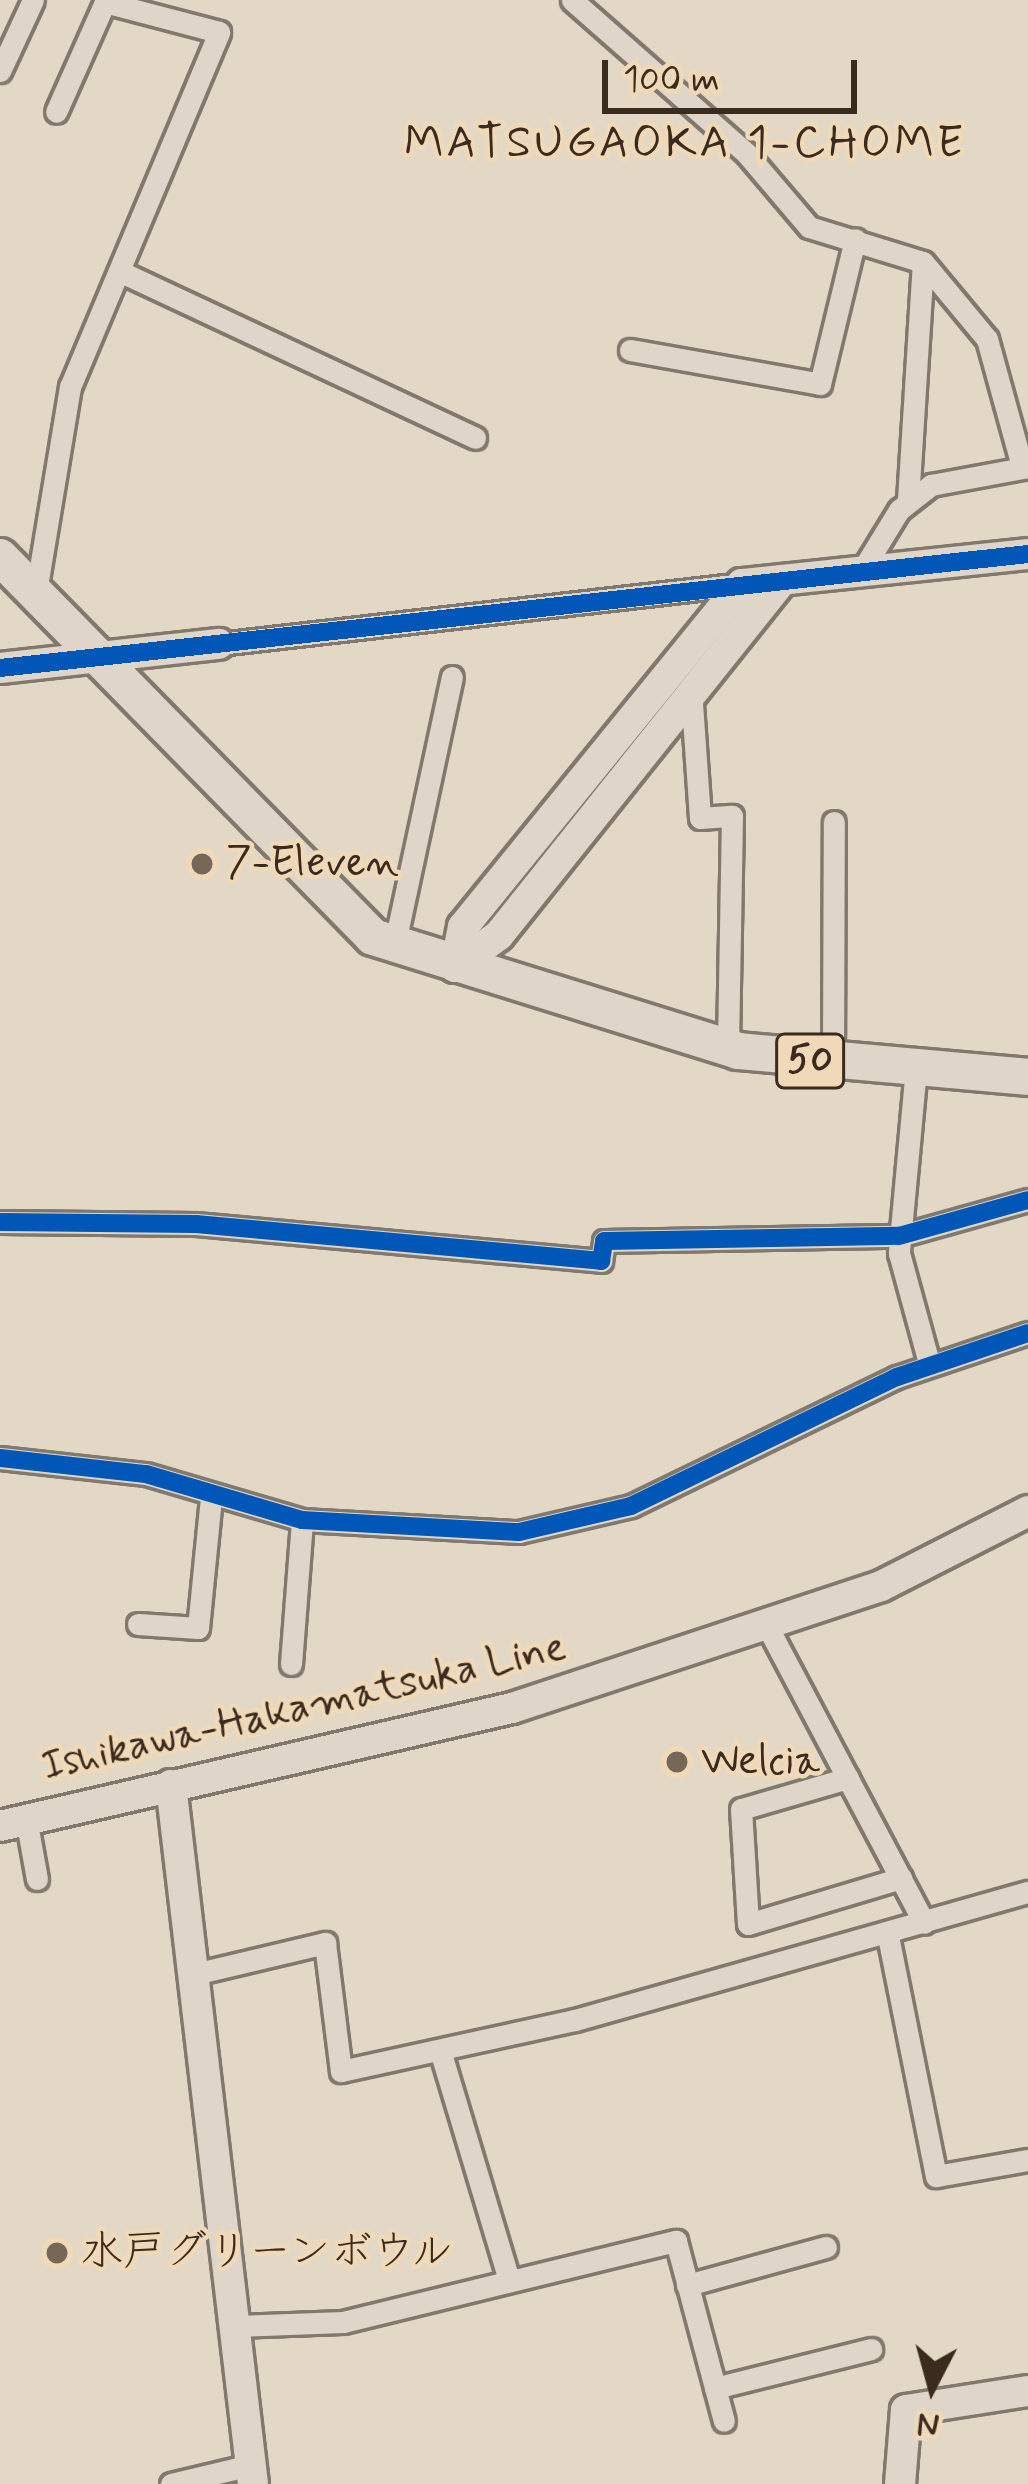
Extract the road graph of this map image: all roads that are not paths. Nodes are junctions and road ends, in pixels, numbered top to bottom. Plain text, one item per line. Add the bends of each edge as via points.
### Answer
1 (33, 0) edge
2 (572, 0) edge
3 (0, 71) edge
4 (56, 112) dead end
5 (855, 239) junction
6 (923, 262) junction
7 (122, 272) junction
8 (630, 350) dead end
9 (475, 437) dead end
10 (1025, 466) edge
11 (908, 500) junction
12 (1028, 554) edge
13 (0, 556) edge
14 (861, 572) junction
15 (782, 580) junction
16 (742, 584) junction
17 (37, 586) junction
18 (219, 644) joint
19 (689, 652) dead end
20 (109, 657) junction
21 (0, 668) edge
22 (452, 677) dead end
23 (692, 694) junction
24 (834, 822) dead end
25 (394, 947) junction
26 (455, 967) junction
27 (728, 1048) junction
28 (833, 1063) junction
29 (916, 1068) junction
30 (1028, 1077) edge
31 (1028, 1200) edge
32 (0, 1222) edge
33 (899, 1236) junction
34 (1028, 1333) edge
35 (929, 1363) junction
36 (0, 1458) edge
37 (211, 1497) junction
38 (1028, 1511) edge
39 (302, 1520) junction
40 (138, 1624) dead end
41 (766, 1624) junction
42 (291, 1664) dead end
43 (848, 1778) junction
44 (171, 1785) junction
45 (13, 1822) edge
46 (901, 1878) junction
47 (37, 1879) dead end
48 (1028, 1892) edge
49 (924, 1923) junction
50 (888, 1936) junction
51 (194, 1974) junction
52 (440, 2050) junction
53 (1028, 2160) edge
54 (826, 2247) dead end
55 (509, 2280) junction
56 (687, 2285) junction
57 (236, 2326) junction
58 (871, 2349) dead end
59 (715, 2388) junction
60 (1028, 2391) edge
61 (724, 2421) dead end
62 (252, 2474) edge
63 (171, 2484) edge
64 (900, 2484) edge

1 - 3 street
2 - 5 street via 746,153 809,227
4 - 7 street via 106,2 219,32
5 - 6 street
5 - 8 street via 820,384
6 - 10 street via 987,339
6 - 11 street
7 - 9 street
7 - 17 street via 70,387
10 - 11 street
11 - 14 street
12 - 14 street
13 - 17 highway, 50
14 - 15 street
15 - 16 street
15 - 23 street
16 - 18 street
16 - 26 street via 463,927
17 - 20 highway, 50
18 - 20 street
19 - 23 street
20 - 21 street
20 - 25 highway, 50 via 322,894
22 - 25 street
23 - 26 street via 499,935
23 - 27 street via 700,818 732,816
24 - 28 street
25 - 26 highway, 50
26 - 27 highway, 50
27 - 28 highway, 50
28 - 29 highway, 50
29 - 30 highway, 50
29 - 33 street
31 - 33 street
32 - 33 street via 216,1225 601,1261 604,1240
33 - 35 street
34 - 35 street
35 - 39 street via 662,1493 576,1522 462,1534
36 - 37 street via 146,1474
37 - 39 street
37 - 40 street via 198,1628
38 - 41 street, Ishikawa-Hakamatsuka Line via 917,1570
39 - 42 street
41 - 43 street
41 - 44 street, Ishikawa-Hakamatsuka Line via 512,1708
43 - 46 street
43 - 46 street via 741,1809 748,1924
44 - 45 street, Ishikawa-Hakamatsuka Line
44 - 51 street
45 - 47 street
46 - 49 street
48 - 49 street
49 - 50 street
50 - 52 street
50 - 53 street via 935,2176
51 - 52 street via 325,1943 341,2072
51 - 57 street
52 - 55 street
54 - 56 street
55 - 56 street via 676,2241
55 - 57 street via 343,2322
56 - 59 street
57 - 62 street
58 - 59 street
59 - 61 street
60 - 64 street via 906,2410
62 - 63 street

